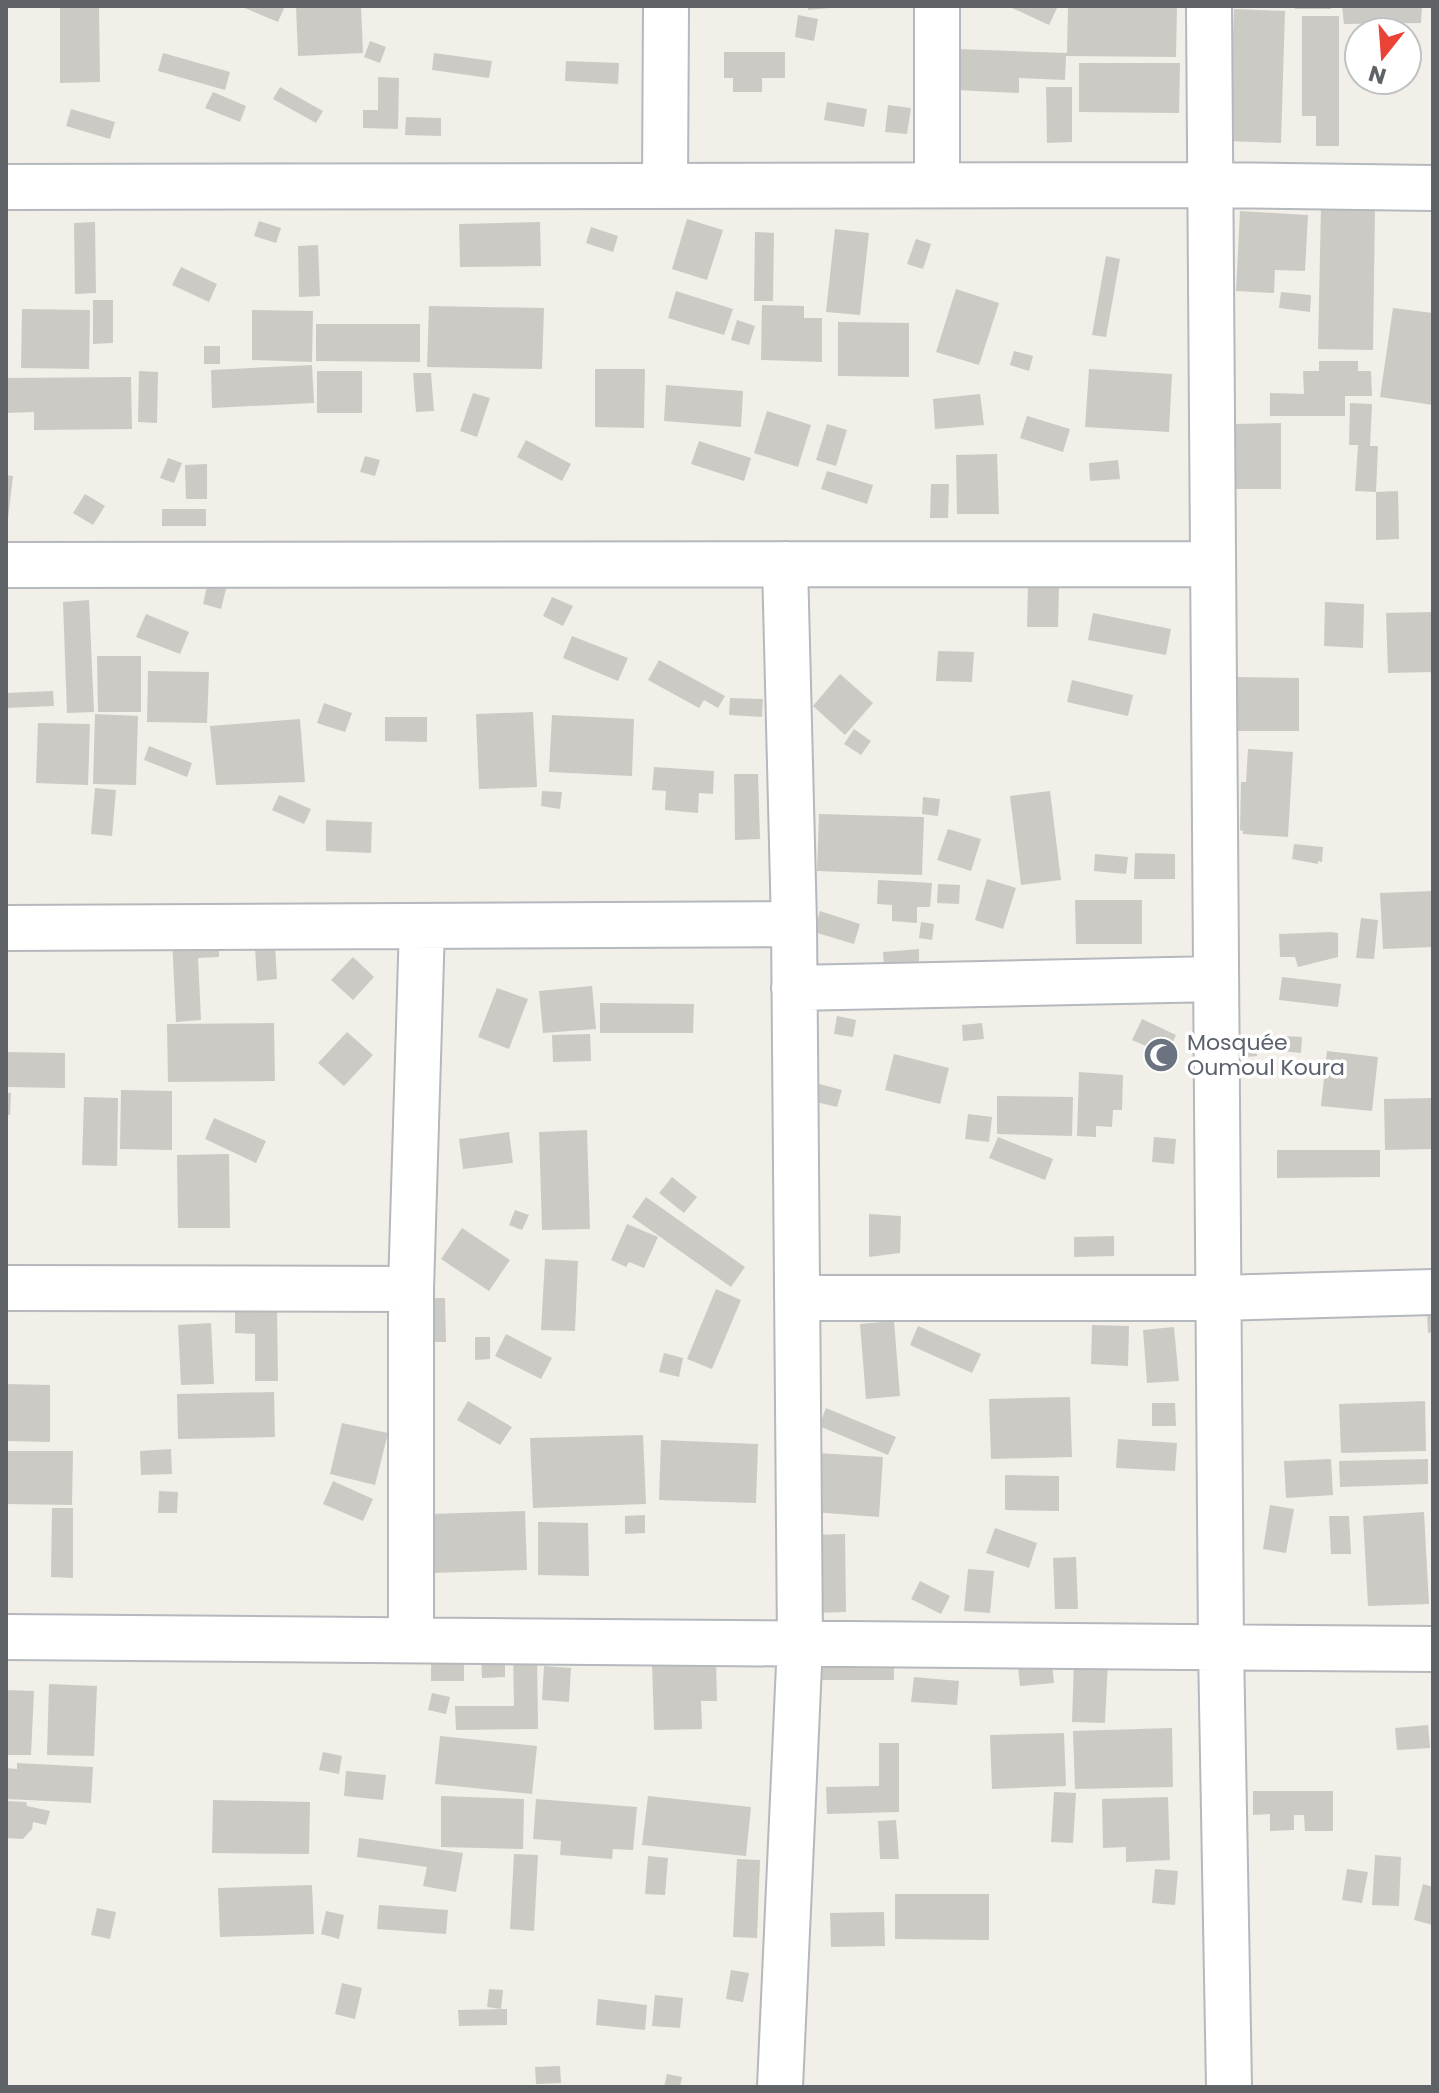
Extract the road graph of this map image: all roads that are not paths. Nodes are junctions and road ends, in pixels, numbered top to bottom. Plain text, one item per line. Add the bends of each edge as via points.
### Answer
1 (666, 6) edge
2 (937, 6) edge
3 (1209, 6) edge
4 (937, 185) junction
5 (1211, 185) junction
6 (665, 186) junction
7 (6, 187) edge
8 (1433, 188) edge
9 (785, 564) junction
10 (1213, 564) junction
11 (6, 565) edge
12 (794, 924) junction
13 (422, 926) junction
14 (6, 928) edge
15 (1216, 979) junction
16 (794, 988) junction
17 (6, 1288) edge
18 (411, 1289) junction
19 (1433, 1292) edge
20 (797, 1298) junction
21 (1218, 1298) junction
22 (6, 1637) edge
23 (411, 1640) junction
24 (800, 1643) junction
25 (1221, 1647) junction
26 (1433, 1649) edge
27 (780, 2087) edge
28 (1229, 2087) edge

1 - 6 street
2 - 4 street
3 - 5 street
4 - 5 street
4 - 6 street
5 - 8 street
5 - 10 street
6 - 7 street
9 - 10 street
9 - 11 street
9 - 12 street
10 - 15 street
12 - 13 street
12 - 16 street
13 - 14 street
13 - 18 street
15 - 16 street
15 - 21 street
16 - 20 street
17 - 18 street
18 - 23 street
19 - 21 street
20 - 21 street
20 - 24 street
21 - 25 street
22 - 23 street
23 - 24 street
24 - 25 street
24 - 27 street
25 - 26 street
25 - 28 street

